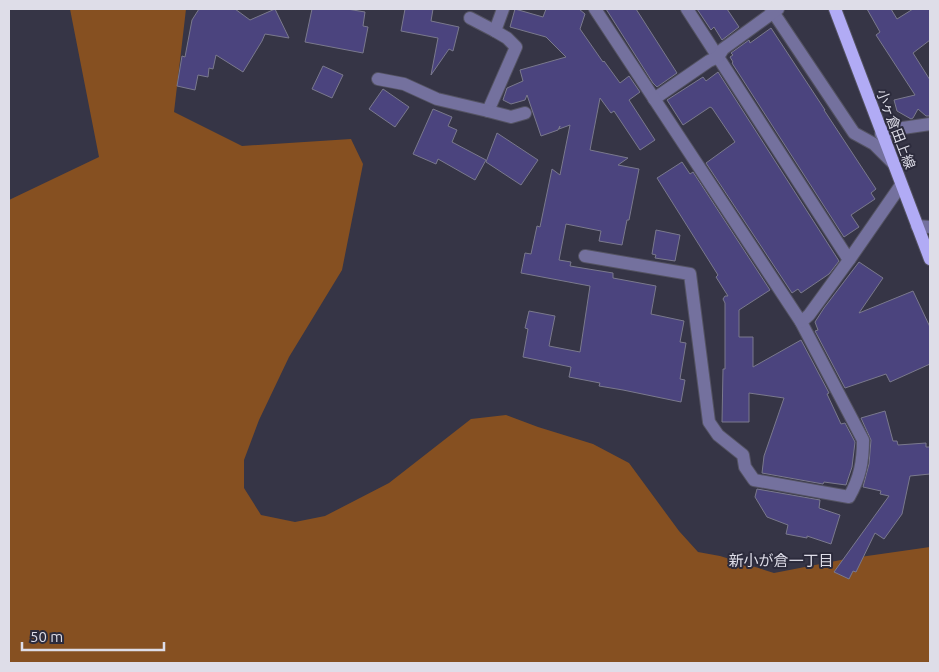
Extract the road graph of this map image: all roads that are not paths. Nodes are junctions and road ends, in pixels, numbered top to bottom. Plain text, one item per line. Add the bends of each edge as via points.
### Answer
1 (503, 9) edge
2 (595, 9) edge
3 (687, 9) edge
4 (835, 9) edge
5 (774, 10) edge
6 (470, 18) dead end
7 (495, 31) junction
8 (718, 56) junction
9 (378, 79) dead end
10 (654, 99) junction
11 (488, 111) junction
12 (524, 113) dead end
13 (930, 124) edge
14 (881, 134) junction
15 (893, 163) junction
16 (901, 185) junction
17 (924, 226) edge
18 (585, 256) dead end
19 (849, 260) junction
20 (930, 260) edge
21 (801, 322) junction

1 - 7 street
2 - 10 street
3 - 8 street
4 - 14 main road, 小ヶ倉田上線
5 - 8 street
5 - 15 street via 854,133 874,144
6 - 7 street
7 - 11 street via 516,47
8 - 10 street
8 - 19 street
9 - 11 street via 404,84 437,99
10 - 21 street
11 - 12 street via 510,117
13 - 14 street
14 - 15 main road, 小ヶ倉田上線
15 - 16 main road, 小ヶ倉田上線
16 - 17 main road, 小ヶ倉田上線
16 - 19 street
17 - 20 main road, 小ヶ倉田上線
18 - 21 street via 690,274 709,422 718,435 743,455 745,467 754,480 849,497 861,471 863,440
19 - 21 street

